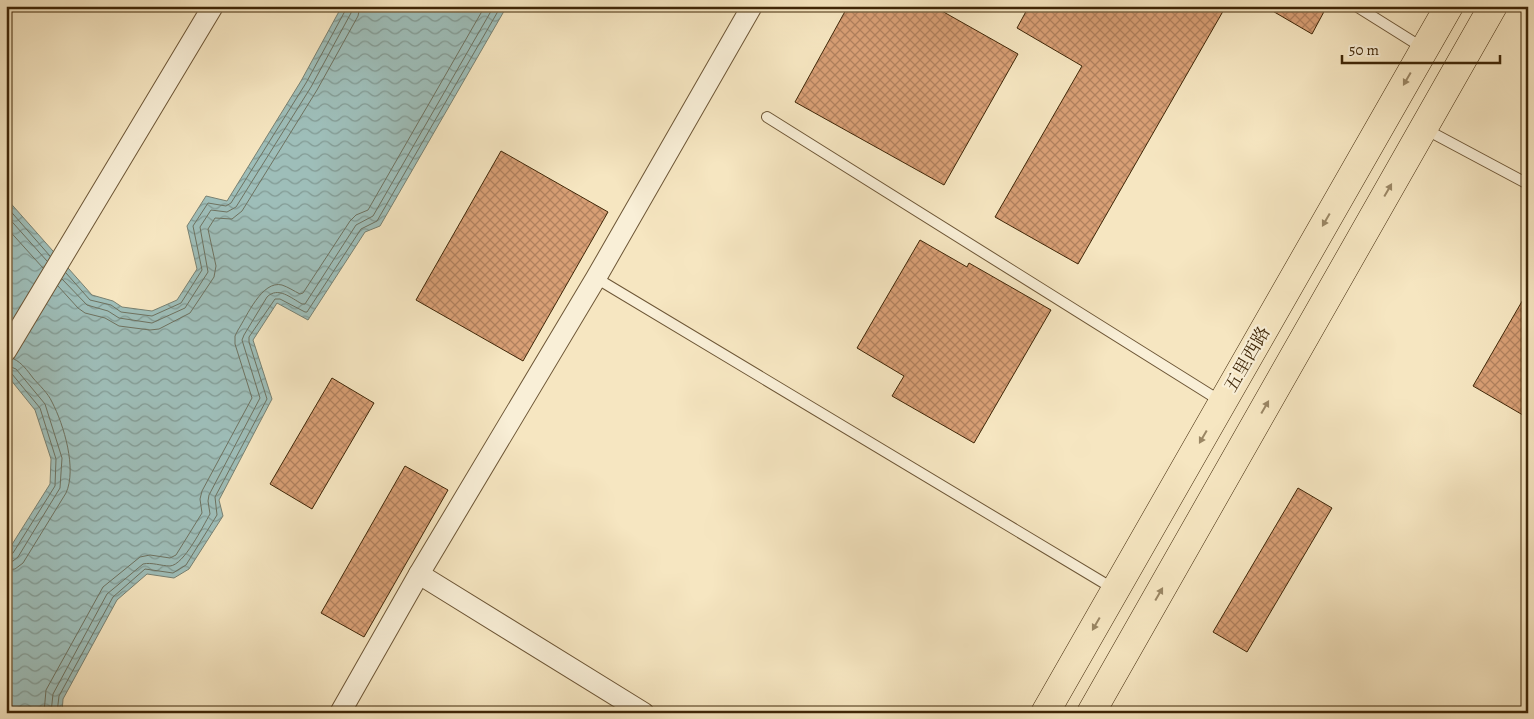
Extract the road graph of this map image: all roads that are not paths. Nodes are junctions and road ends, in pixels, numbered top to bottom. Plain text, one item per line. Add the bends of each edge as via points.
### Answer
1 (212, 6) edge
2 (752, 6) edge
3 (1356, 6) edge
4 (1449, 6) edge
5 (1494, 6) edge
6 (1424, 49) junction
7 (767, 117) dead end
8 (1424, 128) junction
9 (1528, 184) edge
10 (596, 278) junction
11 (6, 352) edge
12 (1222, 402) junction
13 (419, 574) junction
14 (1115, 590) junction
15 (340, 713) edge
16 (644, 713) edge
17 (1045, 713) edge
18 (1091, 713) edge

1 - 11 street
2 - 10 street
3 - 6 lane
4 - 6 main road, 五里西路
5 - 8 main road
6 -> 12 main road, 五里西路
7 - 12 lane
8 - 9 lane
18 -> 8 main road
10 - 13 street
10 - 14 lane
12 -> 14 main road, 五里西路
13 - 15 street
13 - 16 street
14 -> 17 main road, 五里西路

